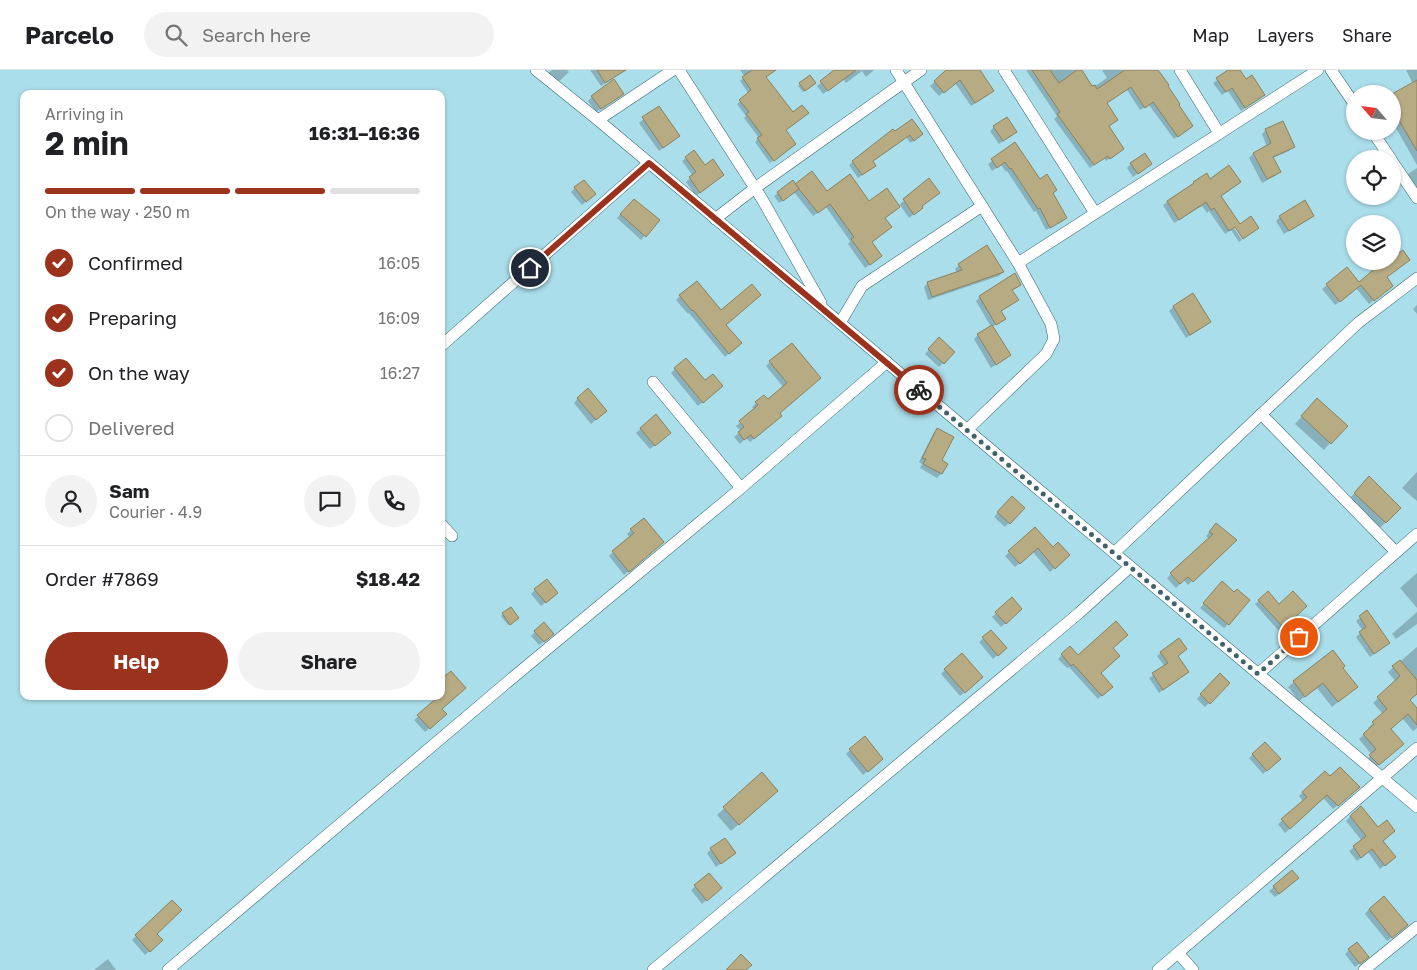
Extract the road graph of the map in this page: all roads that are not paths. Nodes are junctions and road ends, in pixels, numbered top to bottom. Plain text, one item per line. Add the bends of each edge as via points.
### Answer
1 (536, 70) edge
2 (673, 70) edge
3 (678, 70) edge
4 (896, 70) edge
5 (921, 70) edge
6 (1004, 70) edge
7 (1180, 70) edge
8 (1318, 70) edge
9 (1331, 70) edge
10 (904, 82) junction
11 (1346, 92) edge
12 (598, 120) junction
13 (1219, 133) junction
14 (649, 163) junction
15 (1401, 174) edge
16 (755, 188) junction
17 (1417, 198) edge
18 (982, 206) junction
19 (1095, 213) junction
20 (715, 219) junction
21 (1018, 263) junction
22 (1417, 278) edge
23 (826, 312) junction
24 (840, 323) junction
25 (445, 342) edge
26 (886, 362) junction
27 (653, 382) dead end
28 (1261, 414) junction
29 (967, 430) junction
30 (741, 488) junction
31 (445, 528) edge
32 (1417, 534) edge
33 (452, 536) dead end
34 (1396, 552) junction
35 (1114, 553) junction
36 (1130, 567) junction
37 (1258, 674) junction
38 (1417, 748) edge
39 (1383, 778) junction
40 (1417, 807) edge
41 (1417, 927) edge
42 (1178, 953) junction
43 (168, 970) edge
44 (653, 970) edge
45 (1158, 970) edge
46 (1193, 970) edge
47 (1364, 970) edge

1 - 12 street
2 - 12 street
3 - 16 street
4 - 10 street
5 - 10 street
6 - 19 street
7 - 13 street
8 - 13 street
9 - 11 street
10 - 16 street
10 - 18 street
12 - 14 street
13 - 19 street
14 - 20 street
14 - 25 street
15 - 17 street
16 - 20 street
16 - 23 street
18 - 21 street
18 - 24 street via 862,286
19 - 21 street
20 - 23 street
21 - 29 street via 1051,324 1054,339 1046,354
22 - 28 street via 1358,322
23 - 24 street
24 - 26 street
26 - 29 street
26 - 30 street
27 - 30 street
28 - 34 street
28 - 35 street
29 - 35 street
30 - 43 street
31 - 33 street
32 - 34 street
34 - 37 street
35 - 36 street
36 - 37 street
36 - 44 street
37 - 39 street
38 - 39 street
39 - 40 street
39 - 42 street
41 - 47 street
42 - 45 street
42 - 46 street

